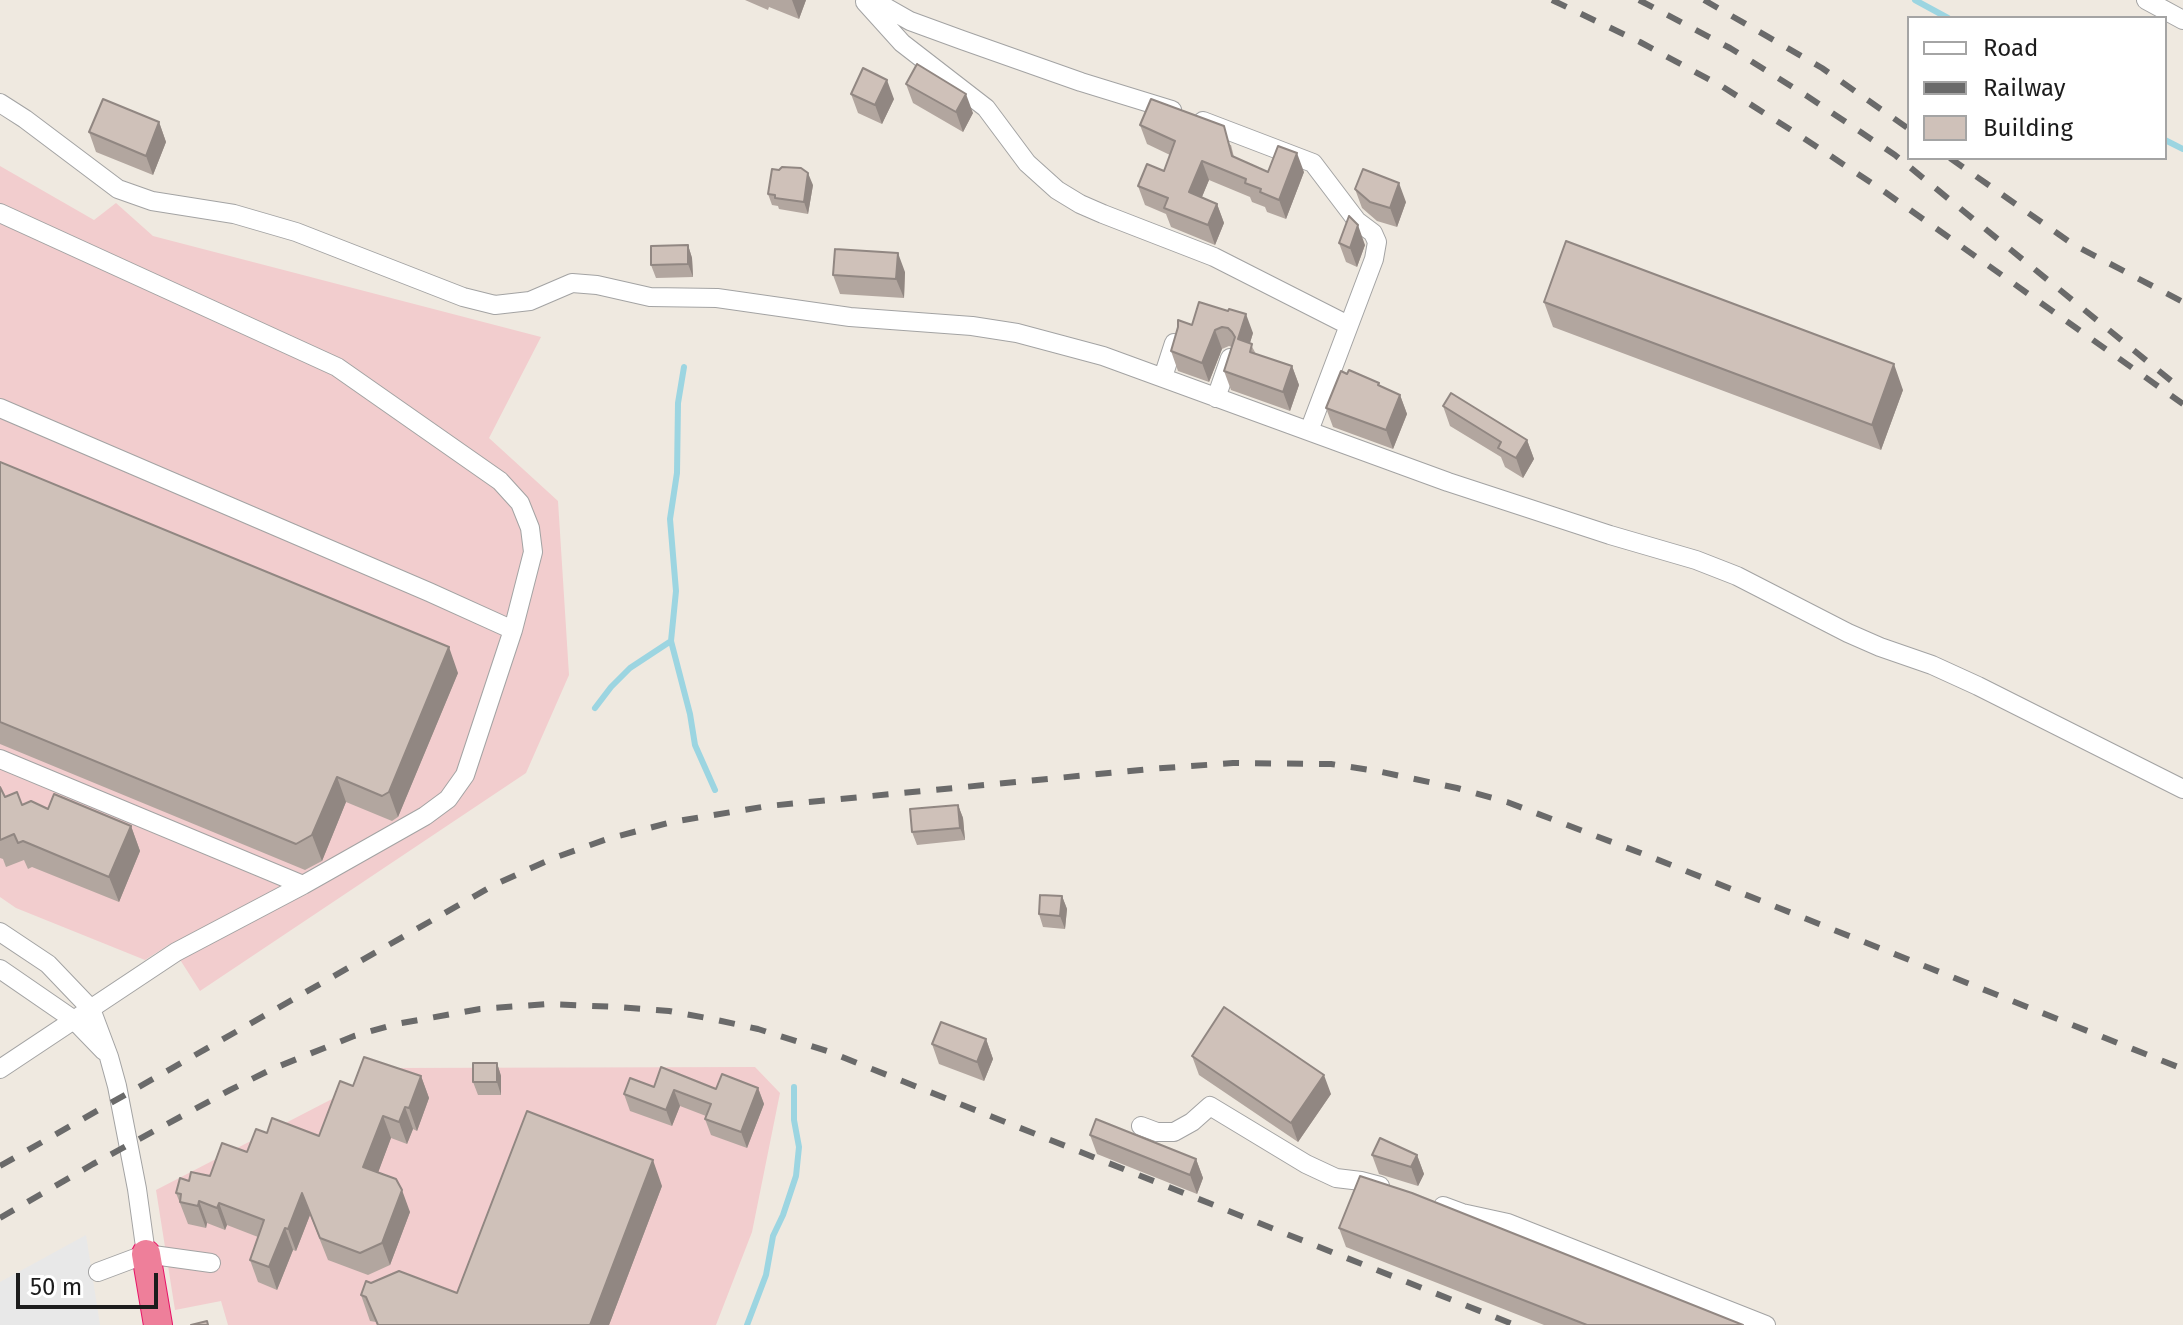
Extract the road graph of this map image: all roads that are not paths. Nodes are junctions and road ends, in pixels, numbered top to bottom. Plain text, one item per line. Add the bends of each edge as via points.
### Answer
1 (863, 0) edge
2 (873, 0) edge
3 (2146, 0) edge
4 (2183, 20) edge
5 (0, 103) edge
6 (0, 213) edge
7 (1348, 325) junction
8 (1174, 343) edge
9 (1230, 358) edge
10 (1163, 377) junction
11 (1216, 398) junction
12 (0, 408) edge
13 (1309, 431) junction
14 (513, 630) junction
15 (0, 759) edge
16 (2183, 789) edge
17 (303, 885) junction
18 (0, 932) edge
19 (0, 969) edge
20 (91, 1009) junction
21 (74, 1020) junction
22 (109, 1057) junction
23 (0, 1069) edge
24 (1141, 1126) dead end
25 (1400, 1192) edge
26 (1430, 1202) edge
27 (146, 1254) junction
28 (211, 1263) dead end
29 (98, 1272) dead end
30 (158, 1325) edge
31 (1766, 1325) edge

1 - 7 street via 902,43 986,108 1027,163 1057,190 1103,214 1214,257
2 - 7 street via 949,36 1313,163 1377,242
3 - 4 street
5 - 10 street via 118,189 296,232 495,305 530,301 572,283 597,285 650,297 717,298 1002,331
6 - 14 street via 337,367 500,481 520,503 533,552
7 - 13 street
8 - 10 street
9 - 11 street
10 - 11 street
11 - 13 street
12 - 14 street
13 - 16 street via 1531,511 1737,576 1848,633 1978,686
14 - 17 street via 465,775 448,799
15 - 17 street
17 - 20 street via 176,952
18 - 20 street via 48,964
19 - 21 street
20 - 21 street
20 - 22 street
21 - 22 street
21 - 23 street
22 - 27 street
24 - 25 street via 1174,1132 1210,1106 1336,1178
26 - 31 street via 1508,1223
27 - 28 street
27 - 29 street
27 - 30 highway

